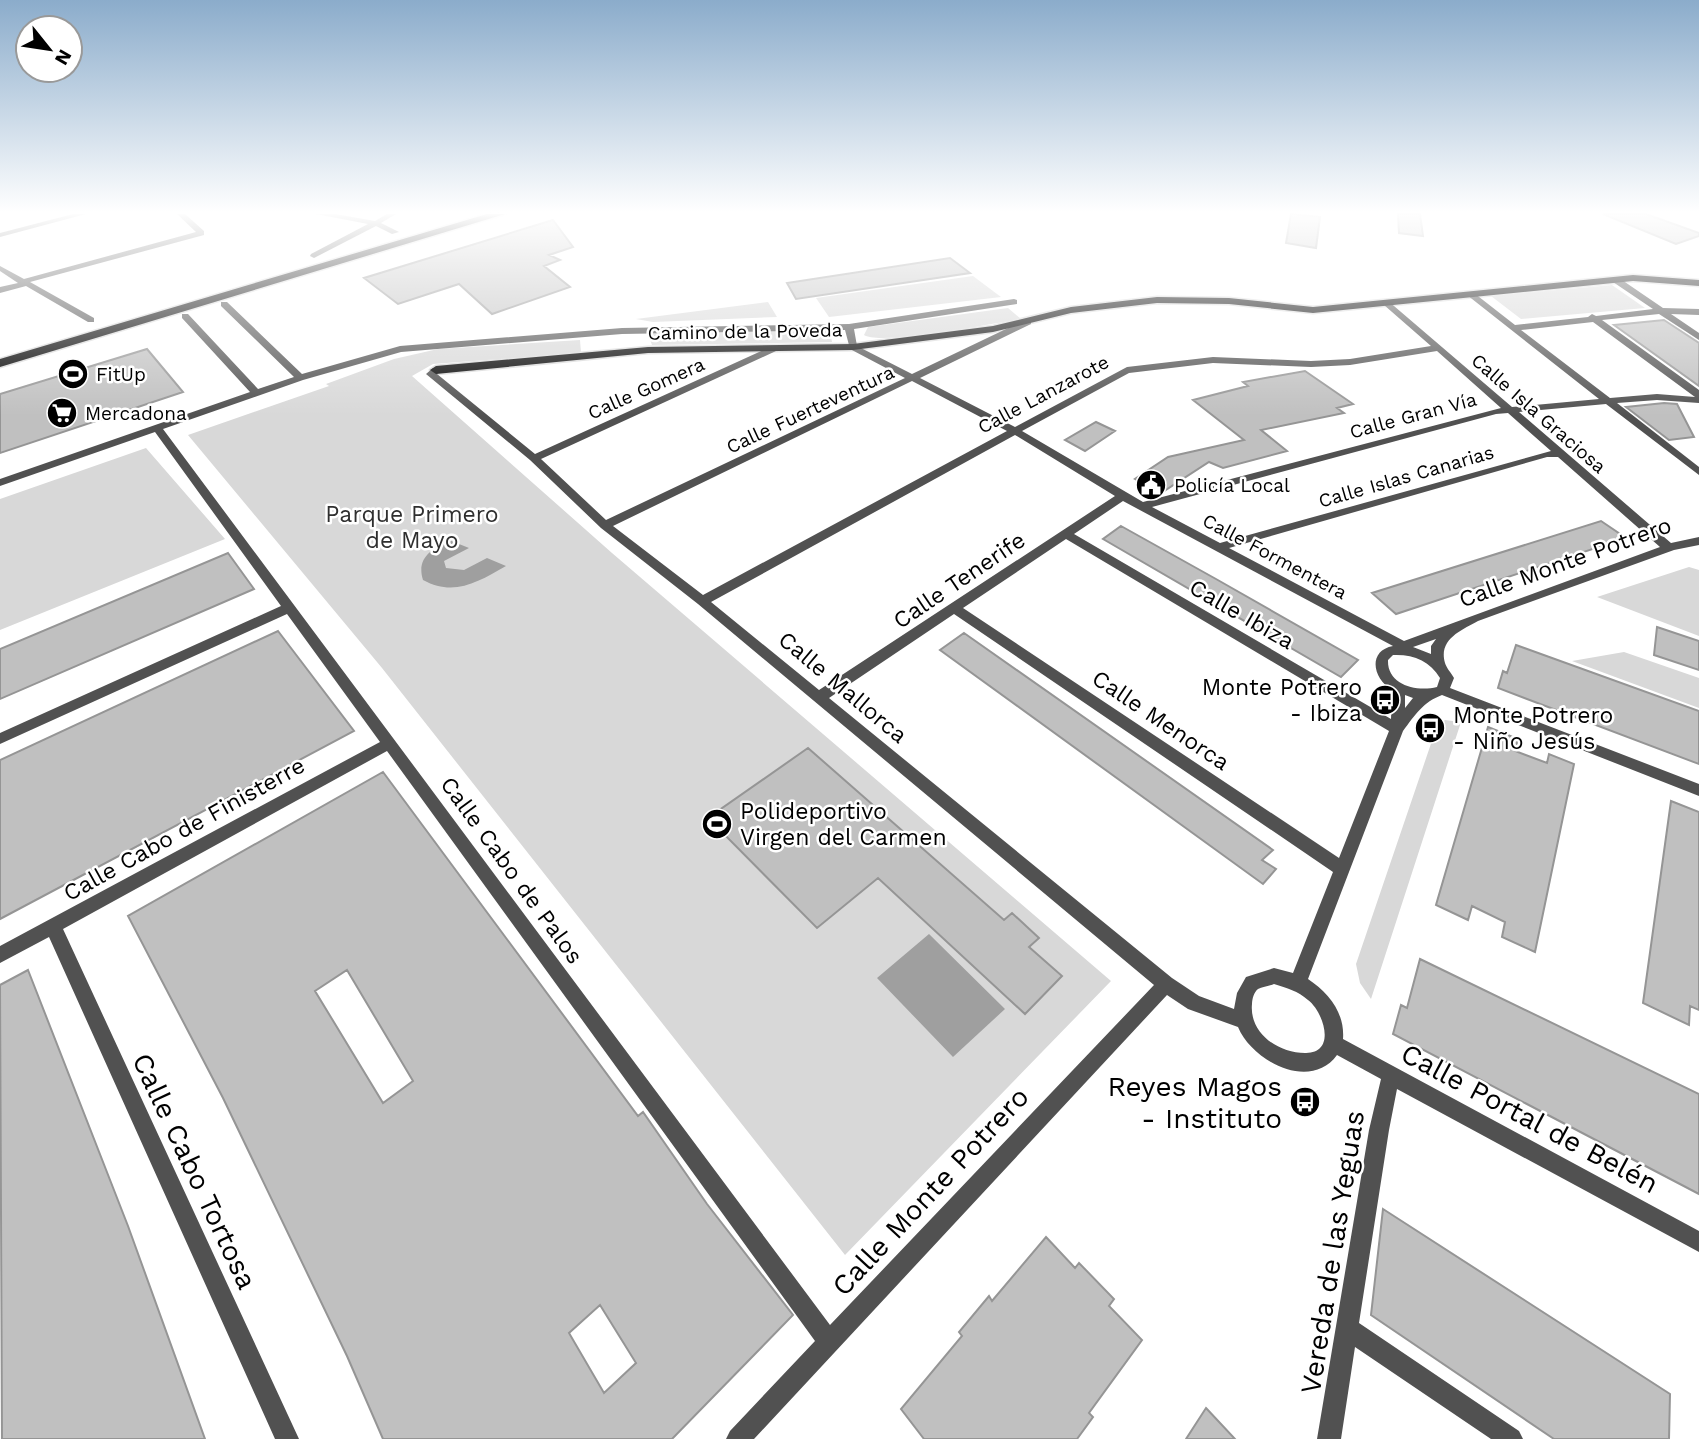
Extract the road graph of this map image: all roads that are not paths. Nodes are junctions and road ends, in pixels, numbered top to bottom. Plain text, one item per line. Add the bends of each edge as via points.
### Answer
1 (20, 281) edge
2 (30, 281) edge
3 (249, 281) edge
4 (275, 281) edge
5 (1605, 281) edge
6 (1618, 281) edge
7 (1675, 281) edge
8 (23, 283) junction
9 (1699, 283) edge
10 (0, 290) edge
11 (1471, 295) junction
12 (1014, 302) dead end
13 (1387, 303) junction
14 (224, 304) dead end
15 (1661, 311) junction
16 (1699, 312) edge
17 (185, 316) dead end
18 (1592, 317) junction
19 (91, 320) dead end
20 (1028, 323) junction
21 (849, 327) junction
22 (1514, 328) junction
23 (1699, 337) edge
24 (853, 347) junction
25 (1437, 348) junction
26 (774, 349) junction
27 (0, 355) edge
28 (0, 363) edge
29 (436, 370) joint
30 (299, 378) junction
31 (916, 378) junction
32 (257, 394) junction
33 (1699, 395) edge
34 (1699, 400) edge
35 (1606, 401) junction
36 (1508, 410) junction
37 (157, 428) junction
38 (1013, 430) junction
39 (1560, 454) junction
40 (534, 458) junction
41 (1699, 472) edge
42 (0, 483) edge
43 (1123, 496) junction
44 (1143, 506) junction
45 (605, 525) junction
46 (1065, 534) junction
47 (1699, 541) edge
48 (1222, 546) junction
49 (1669, 548) junction
50 (702, 601) junction
51 (290, 607) junction
52 (955, 608) junction
53 (1448, 631) junction
54 (1400, 648) junction
55 (1438, 664) junction
56 (1399, 687) junction
57 (1443, 690) junction
58 (1427, 695) junction
59 (818, 698) junction
60 (1397, 729) junction
61 (0, 739) edge
62 (390, 743) junction
63 (1699, 790) edge
64 (1342, 869) junction
65 (53, 926) junction
66 (0, 955) edge
67 (1299, 981) junction
68 (1166, 984) junction
69 (1244, 1021) junction
70 (1334, 1044) junction
71 (1391, 1074) junction
72 (1699, 1241) edge
73 (1346, 1328) junction
74 (828, 1340) junction
75 (287, 1439) edge
76 (738, 1439) edge
77 (1329, 1439) edge
78 (1511, 1439) edge

1 - 8 street
2 - 8 street
3 - 27 highway
4 - 28 highway
5 - 11 main road, Camino de la Poveda
6 - 15 street
7 - 9 main road, Camino de la Poveda
8 - 10 street
8 - 19 street
11 - 13 main road, Camino de la Poveda
11 - 22 street
12 - 21 street, Camino de la Poveda
13 - 20 main road, Camino de la Poveda via 1313,310 1229,301 1157,300 1071,310
13 - 25 street, Calle Isla Graciosa
14 - 30 street
15 - 16 street
15 - 18 street
15 - 23 street
17 - 32 street
18 - 22 street
18 - 33 street
20 - 24 main road, Camino de la Poveda
20 - 31 street, Calle Fuerteventura
21 - 24 street
21 - 30 street, Camino de la Poveda via 622,331 431,345
22 - 35 street
24 - 26 main road, Camino de la Poveda
24 - 31 street, Calle Formentera
25 - 36 street, Calle Isla Graciosa
25 - 38 street, Calle Lanzarote via 1337,363 1213,360 1137,368 1111,376
26 - 29 main road, Camino de la Poveda via 648,350
26 - 40 street, Calle Gomera
29 - 40 street, Calle Mallorca via 431,374
30 - 32 street, Camino de la Poveda
31 - 38 street, Calle Formentera
31 - 45 street, Calle Fuerteventura
32 - 37 street, Camino de la Poveda
34 - 35 street, Calle Gran Vía
35 - 36 street, Calle Gran Vía
35 - 41 street
36 - 39 street, Calle Isla Graciosa
36 - 44 street, Calle Gran Vía
37 - 42 street, Camino de la Poveda
37 - 51 street, Calle Cabo de Palos
38 - 43 street, Calle Formentera
38 - 50 street, Calle Lanzarote
39 - 48 street, Calle Islas Canarias
39 - 49 street, Calle Isla Graciosa
40 - 45 street, Calle Mallorca
43 - 44 street, Calle Formentera
43 - 46 street, Calle Tenerife
44 - 48 street, Calle Formentera
45 - 50 street, Calle Mallorca
46 - 52 street, Calle Tenerife
46 - 60 street, Calle Ibiza
47 - 49 street, Calle Monte Potrero
48 - 54 street, Calle Formentera
49 - 53 street, Calle Monte Potrero
50 - 59 street, Calle Mallorca
51 - 61 street
51 - 62 street, Calle Cabo de Palos
52 - 59 street, Calle Tenerife
52 - 64 street, Calle Menorca
53 - 54 street, Calle Monte Potrero
53 - 55 street, Calle Monte Potrero via 1438,646
54 - 55 street, Calle Formentera
54 - 56 street via 1382,658 1380,667
55 - 57 street via 1447,678
56 - 58 street
56 - 60 street
57 - 58 street
57 - 63 street
58 - 60 street
59 - 68 street, Calle Mallorca
60 - 64 street
62 - 65 street, Calle Cabo de Finisterre
62 - 74 street, Calle Cabo de Palos
64 - 67 street
65 - 66 street, Calle Cabo de Finisterre
65 - 75 street, Calle Cabo Tortosa
67 - 69 street via 1274,976 1252,983 1242,1001
67 - 70 street via 1330,1011
68 - 69 street, Calle Mallorca via 1194,1003
68 - 74 street, Calle Monte Potrero
69 - 70 street via 1268,1052 1293,1062 1322,1058
70 - 71 street, Calle Portal de Belén
71 - 72 street, Calle Portal de Belén
71 - 73 street, Vereda de las Yeguas
73 - 77 street, Vereda de las Yeguas
73 - 78 street
74 - 76 street, Calle Monte Potrero

